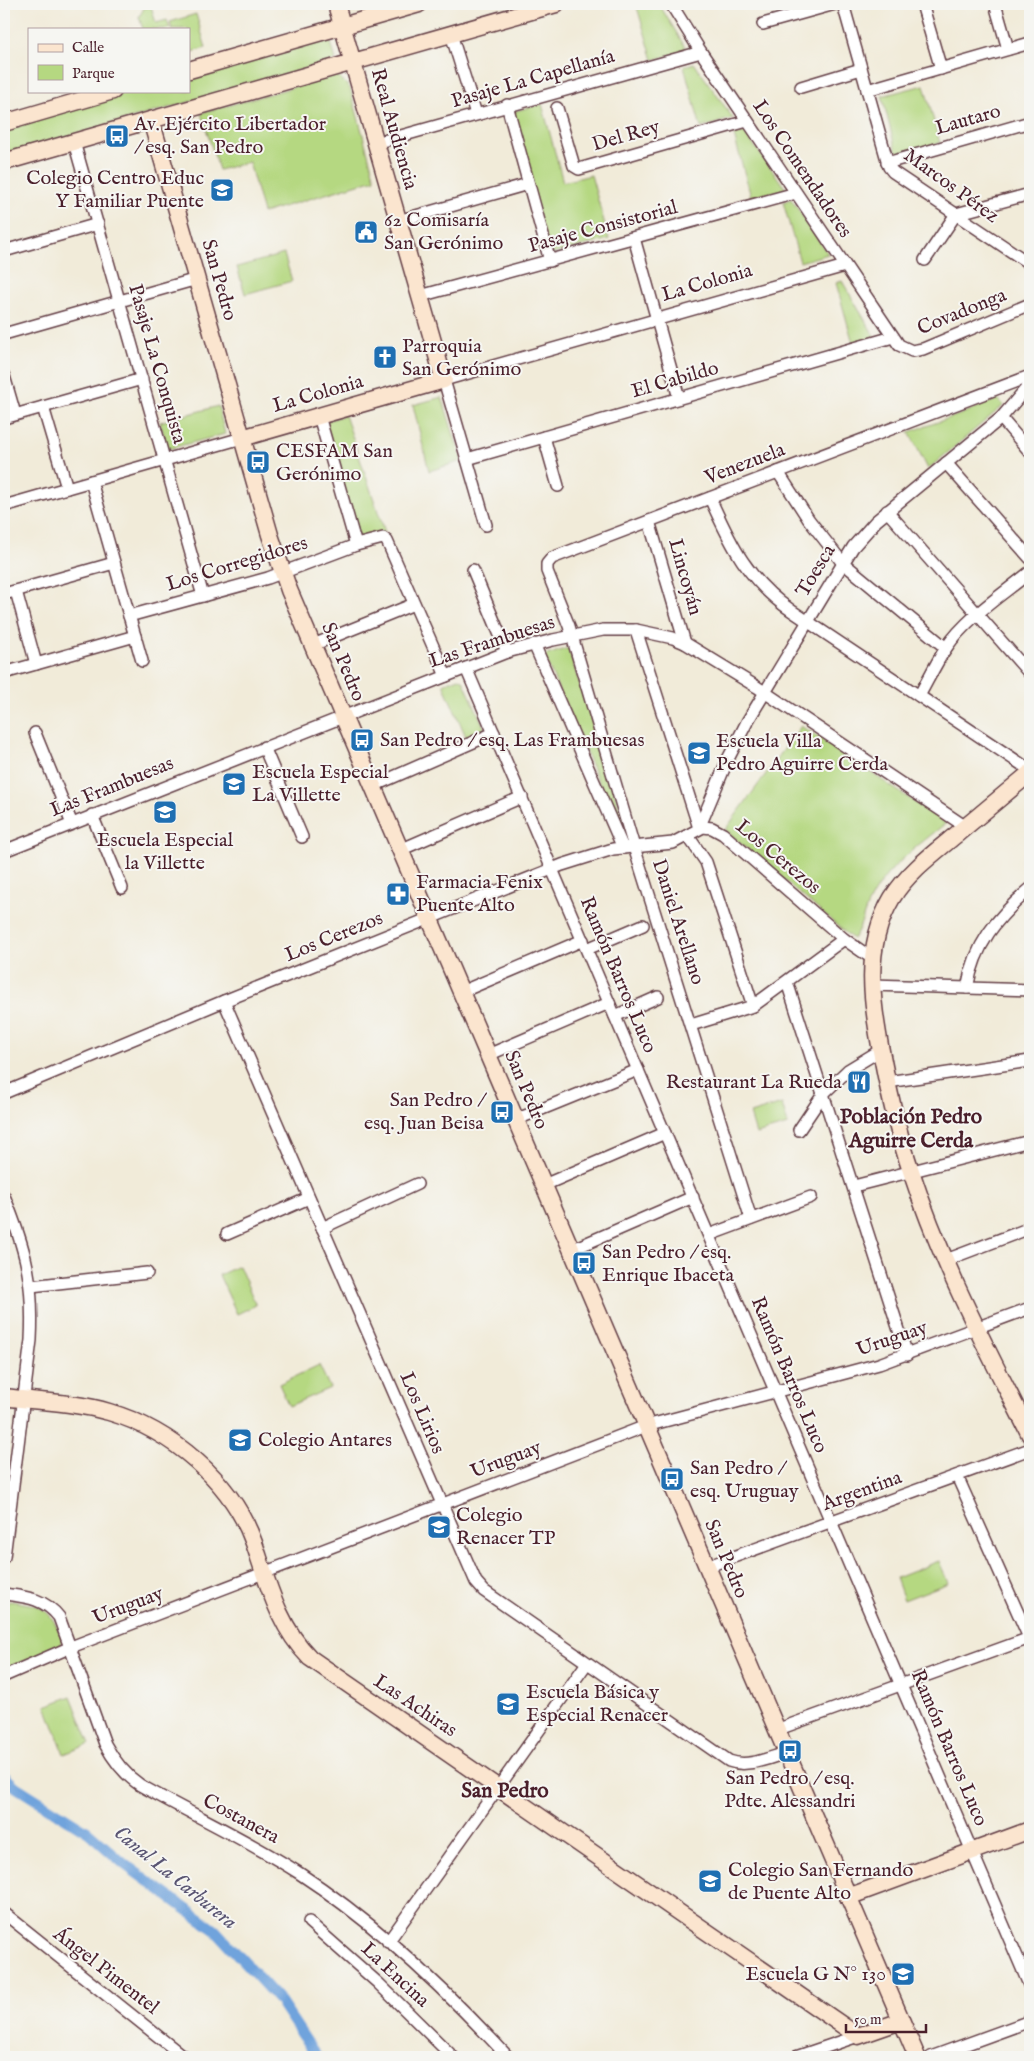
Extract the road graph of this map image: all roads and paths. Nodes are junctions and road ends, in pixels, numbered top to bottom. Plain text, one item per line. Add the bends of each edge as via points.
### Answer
1 (336, 4) edge
2 (418, 4) edge
3 (556, 4) edge
4 (671, 4) edge
5 (835, 4) edge
6 (842, 4) edge
7 (922, 4) edge
8 (996, 4) edge
9 (763, 24) dead end
10 (342, 26) junction
11 (451, 34) junction
12 (1030, 43) edge
13 (1008, 49) junction
14 (701, 52) junction
15 (353, 62) junction
16 (861, 69) junction
17 (941, 69) junction
18 (190, 70) edge
19 (801, 87) dead end
20 (866, 90) junction
21 (110, 92) edge
22 (507, 105) junction
23 (558, 108) dead end
24 (476, 114) junction
25 (151, 120) junction
26 (747, 120) junction
27 (1030, 122) edge
28 (4, 123) edge
29 (74, 142) junction
30 (376, 143) junction
31 (4, 162) edge
32 (887, 162) junction
33 (528, 184) junction
34 (796, 193) junction
35 (1030, 194) edge
36 (956, 214) junction
37 (398, 221) junction
38 (98, 224) junction
39 (634, 238) junction
40 (4, 251) edge
41 (925, 260) dead end
42 (550, 261) junction
43 (1030, 264) edge
44 (845, 266) junction
45 (197, 279) junction
46 (420, 296) junction
47 (120, 301) junction
48 (1030, 304) edge
49 (657, 319) junction
50 (4, 334) edge
51 (893, 337) junction
52 (907, 350) joint
53 (4, 376) edge
54 (1030, 376) edge
55 (142, 379) junction
56 (444, 380) junction
57 (1030, 384) edge
58 (679, 398) junction
59 (43, 406) junction
60 (9, 416) edge
61 (318, 416) junction
62 (1001, 418) junction
63 (544, 437) junction
64 (242, 438) junction
65 (1030, 452) edge
66 (467, 459) junction
67 (165, 460) junction
68 (946, 463) junction
69 (778, 472) junction
70 (91, 481) junction
71 (558, 486) dead end
72 (67, 488) junction
73 (710, 498) junction
74 (4, 506) edge
75 (887, 511) junction
76 (649, 521) junction
77 (486, 525) dead end
78 (356, 545) junction
79 (1030, 558) edge
80 (842, 562) junction
81 (114, 563) junction
82 (473, 570) dead end
83 (282, 572) junction
84 (1030, 572) edge
85 (16, 591) junction
86 (4, 594) edge
87 (203, 596) junction
88 (414, 604) junction
89 (978, 614) junction
90 (129, 616) junction
91 (808, 621) junction
92 (636, 630) junction
93 (135, 636) junction
94 (571, 636) junction
95 (684, 643) junction
96 (534, 644) junction
97 (312, 645) junction
98 (946, 648) junction
99 (507, 652) junction
100 (142, 661) dead end
101 (36, 664) junction
102 (466, 668) junction
103 (4, 673) edge
104 (1030, 674) edge
105 (446, 676) junction
106 (764, 692) junction
107 (919, 696) junction
108 (343, 716) junction
109 (35, 733) dead end
110 (494, 733) junction
111 (264, 747) junction
112 (1030, 772) edge
113 (373, 786) junction
114 (522, 797) junction
115 (92, 815) junction
116 (72, 824) junction
117 (966, 827) junction
118 (699, 828) junction
119 (688, 836) junction
120 (302, 837) dead end
121 (628, 847) junction
122 (4, 850) edge
123 (400, 850) junction
124 (552, 869) junction
125 (122, 888) dead end
126 (1030, 889) edge
127 (430, 919) junction
128 (643, 925) dead end
129 (844, 939) junction
130 (585, 945) junction
131 (873, 959) junction
132 (787, 982) junction
133 (872, 985) junction
134 (967, 988) junction
135 (1030, 990) edge
136 (461, 992) junction
137 (658, 997) dead end
138 (224, 1001) junction
139 (609, 1003) junction
140 (753, 1006) junction
141 (615, 1016) junction
142 (691, 1025) junction
143 (881, 1050) junction
144 (488, 1055) junction
145 (1030, 1061) edge
146 (638, 1070) junction
147 (887, 1082) junction
148 (4, 1093) edge
149 (824, 1093) junction
150 (516, 1120) junction
151 (799, 1130) dead end
152 (665, 1134) junction
153 (1030, 1141) edge
154 (911, 1171) junction
155 (417, 1184) dead end
156 (544, 1185) junction
157 (854, 1186) junction
158 (4, 1196) edge
159 (692, 1197) junction
160 (811, 1197) dead end
161 (309, 1198) junction
162 (751, 1219) junction
163 (322, 1228) junction
164 (1030, 1228) edge
165 (227, 1234) dead end
166 (709, 1235) junction
167 (571, 1250) junction
168 (946, 1260) junction
169 (147, 1273) dead end
170 (31, 1286) junction
171 (1030, 1308) edge
172 (977, 1328) junction
173 (907, 1355) junction
174 (776, 1393) junction
175 (4, 1397) edge
176 (24, 1400) junction
177 (646, 1426) junction
178 (1030, 1435) edge
179 (1030, 1450) edge
180 (957, 1476) junction
181 (441, 1504) junction
182 (832, 1522) junction
183 (4, 1557) edge
184 (706, 1566) junction
185 (264, 1574) junction
186 (4, 1594) edge
187 (1030, 1639) edge
188 (71, 1647) junction
189 (587, 1663) junction
190 (4, 1676) edge
191 (902, 1685) junction
192 (776, 1730) junction
193 (786, 1753) junction
194 (498, 1788) junction
195 (1030, 1830) edge
196 (972, 1851) junction
197 (848, 1896) junction
198 (4, 1913) edge
199 (309, 1922) dead end
200 (388, 1942) junction
201 (1030, 1987) edge
202 (1030, 2021) edge
203 (901, 2022) junction
204 (858, 2036) junction
205 (184, 2057) edge
206 (453, 2057) edge
207 (508, 2057) edge
208 (796, 2057) edge
209 (917, 2057) edge
210 (931, 2057) edge

1 - 10 street, Real Audiencia
2 - 10 street
3 - 11 street
4 - 14 street, Los Comendadores
5 - 9 street
6 - 16 street, Marcos Pérez
7 - 17 street
8 - 13 street
10 - 15 street, Real Audiencia
10 - 18 street
11 - 15 street
11 - 24 street
12 - 13 street
13 - 17 street
14 - 22 street, Pasaje La Capellanía
14 - 26 street, Los Comendadores
15 - 25 street
15 - 30 street, Real Audiencia
16 - 19 street
16 - 20 street, Marcos Pérez
17 - 20 street
20 - 32 street, Marcos Pérez
21 - 28 street
22 - 24 street, Pasaje La Capellanía
22 - 33 street
23 - 26 street, Del Rey via 574,166 579,169
24 - 30 street, Pasaje La Capellanía
25 - 29 street
25 - 45 street, San Pedro
26 - 34 street, Los Comendadores
27 - 32 street, Lautaro
29 - 31 street
29 - 38 street, Pasaje La Conquista
30 - 37 street, Real Audiencia
32 - 36 street, Marcos Pérez via 893,172
33 - 37 street
33 - 42 street
34 - 39 street, Pasaje Consistorial
34 - 44 street, Los Comendadores
35 - 36 street
36 - 41 street
36 - 43 street, Marcos Pérez
37 - 46 street, Real Audiencia
38 - 40 street
38 - 47 street, Pasaje La Conquista
39 - 42 street, Pasaje Consistorial
39 - 49 street
42 - 46 street, Pasaje Consistorial
44 - 49 street, La Colonia
44 - 51 street, Los Comendadores
45 - 47 street
45 - 64 street, San Pedro
46 - 56 street, Real Audiencia
47 - 50 street
47 - 55 street, Pasaje La Conquista
48 - 52 street, Covadonga via 923,349
49 - 56 street, La Colonia
49 - 58 street
51 - 52 street, Los Comendadores
51 - 58 street, El Cabildo
53 - 60 street
54 - 69 street, Venezuela
55 - 59 street
55 - 67 street, Pasaje La Conquista
56 - 61 street, La Colonia
56 - 66 street, Real Audiencia
57 - 62 street, Toesca
58 - 63 street, El Cabildo
59 - 60 street
59 - 72 street
61 - 64 street, La Colonia
61 - 78 street
62 - 65 street
62 - 68 street, Toesca
63 - 66 street, El Cabildo
63 - 71 street
64 - 67 street, La Colonia
64 - 83 street, San Pedro
66 - 77 street, Real Audiencia
67 - 70 street, La Colonia
67 - 87 street, Pasaje La Conquista
68 - 75 street, Toesca
68 - 79 street
69 - 73 street, Venezuela
69 - 80 street via 814,528
70 - 72 street, La Colonia
70 - 81 street
72 - 74 street, La Colonia
73 - 76 street, Venezuela
73 - 91 street via 731,543 754,578 780,603
75 - 80 street, Toesca via 865,532
75 - 89 street
76 - 94 street, Venezuela via 549,561 547,571
76 - 95 street, Lincoyán
78 - 83 street, Los Corregidores
78 - 88 street, Los Corregidores via 383,538 387,541
80 - 91 street, Toesca
80 - 98 street
81 - 85 street
81 - 90 street
82 - 99 street
83 - 87 street, Los Corregidores
83 - 97 street, San Pedro
84 - 89 street
85 - 86 street
85 - 101 street
87 - 90 street, Los Corregidores
88 - 97 street
88 - 105 street
89 - 98 street
89 - 104 street
90 - 93 street
91 - 106 street, Toesca
91 - 107 street
92 - 94 street, Las Frambuesas via 603,630
92 - 95 street, Las Frambuesas via 661,634
92 - 118 street
93 - 100 street
93 - 101 street
94 - 96 street, Las Frambuesas
94 - 121 street, Daniel Arellano
95 - 106 street, Las Frambuesas
96 - 99 street, Las Frambuesas
96 - 121 street
97 - 108 street, San Pedro
98 - 107 street
99 - 102 street, Las Frambuesas
101 - 103 street
102 - 105 street, Las Frambuesas
102 - 110 street, Ramón Barros Luco
105 - 108 street, Las Frambuesas
106 - 117 street, Las Frambuesas
106 - 118 street, Toesca via 728,760
107 - 112 street
108 - 111 street, Las Frambuesas
108 - 113 street, San Pedro
109 - 116 street
110 - 113 street
110 - 114 street, Ramón Barros Luco
111 - 115 street, Las Frambuesas
111 - 120 street
112 - 117 street
113 - 123 street, San Pedro
114 - 123 street
114 - 124 street, Ramón Barros Luco
115 - 116 street, Las Frambuesas
115 - 125 street
116 - 122 street, Las Frambuesas
117 - 131 street via 898,889 882,921
118 - 119 street, Los Cerezos
118 - 129 street, Los Cerezos via 712,828 723,834
119 - 121 street, Los Cerezos via 673,843
119 - 140 street via 706,862
121 - 124 street, Los Cerezos
121 - 142 street, Daniel Arellano
123 - 127 street, San Pedro
124 - 127 street, Los Cerezos
124 - 130 street, Ramón Barros Luco
126 - 134 street via 1001,915 985,937 973,963
127 - 136 street, San Pedro
127 - 138 street, Los Cerezos
128 - 130 street
129 - 131 street, Los Cerezos
129 - 132 street
130 - 136 street
130 - 139 street, Ramón Barros Luco
131 - 133 street
132 - 140 street
132 - 149 street
133 - 134 street
133 - 143 street
134 - 135 street
136 - 144 street, San Pedro
137 - 141 street
138 - 148 street, Los Cerezos
138 - 161 street, Los Lirios
139 - 141 street, Ramón Barros Luco
139 - 144 street
140 - 142 street
141 - 146 street, Ramón Barros Luco
142 - 162 street, Daniel Arellano
143 - 147 street
143 - 149 street via 848,1070
144 - 150 street, San Pedro
145 - 147 street
146 - 150 street
146 - 152 street, Ramón Barros Luco
147 - 154 street
149 - 151 street
149 - 157 street
150 - 156 street, San Pedro
152 - 156 street
152 - 159 street, Ramón Barros Luco
153 - 154 street
154 - 157 street
154 - 168 street
155 - 163 street
156 - 167 street, San Pedro
157 - 173 street
158 - 170 street via 21,1241
159 - 166 street, Ramón Barros Luco
159 - 167 street
160 - 162 street
161 - 163 street, Los Lirios
161 - 165 street
162 - 166 street
163 - 181 street, Los Lirios
164 - 168 street
166 - 174 street, Ramón Barros Luco
167 - 177 street, San Pedro
168 - 172 street
169 - 170 street
170 - 176 street via 31,1340
171 - 172 street, Uruguay
172 - 173 street, Uruguay
172 - 178 street
173 - 174 street, Uruguay
174 - 177 street, Uruguay
174 - 182 street, Ramón Barros Luco
175 - 176 street, Las Achiras
176 - 183 street
176 - 185 street, Las Achiras via 110,1412 143,1425 176,1445 202,1467 234,1504 249,1532
177 - 181 street, Uruguay
177 - 184 street, San Pedro
179 - 180 street, Argentina
180 - 182 street, Argentina
180 - 187 street
181 - 185 street, Uruguay
181 - 189 street, Los Lirios via 472,1577 480,1587
182 - 184 street, Argentina
182 - 191 street, Ramón Barros Luco
184 - 192 street, San Pedro
185 - 188 street, Uruguay
185 - 194 street, Las Achiras via 288,1631 310,1658
186 - 188 street, Costanera via 35,1599 49,1606 59,1617
187 - 191 street
188 - 190 street, Uruguay
188 - 200 street, Costanera via 105,1744 128,1776 300,1874
189 - 193 street, Los Lirios via 728,1761 749,1764
189 - 194 street
191 - 192 street
191 - 196 street, Ramón Barros Luco
192 - 193 street, San Pedro
193 - 197 street, San Pedro
194 - 200 street
194 - 204 street, Las Achiras
195 - 196 street
196 - 197 street
196 - 201 street, Ramón Barros Luco
197 - 203 street, San Pedro
198 - 205 street, Ángel Pimentel
199 - 206 street, La Encina
200 - 207 street, Costanera via 434,1981
202 - 210 street
203 - 204 street
203 - 209 street, San Pedro
204 - 208 street

